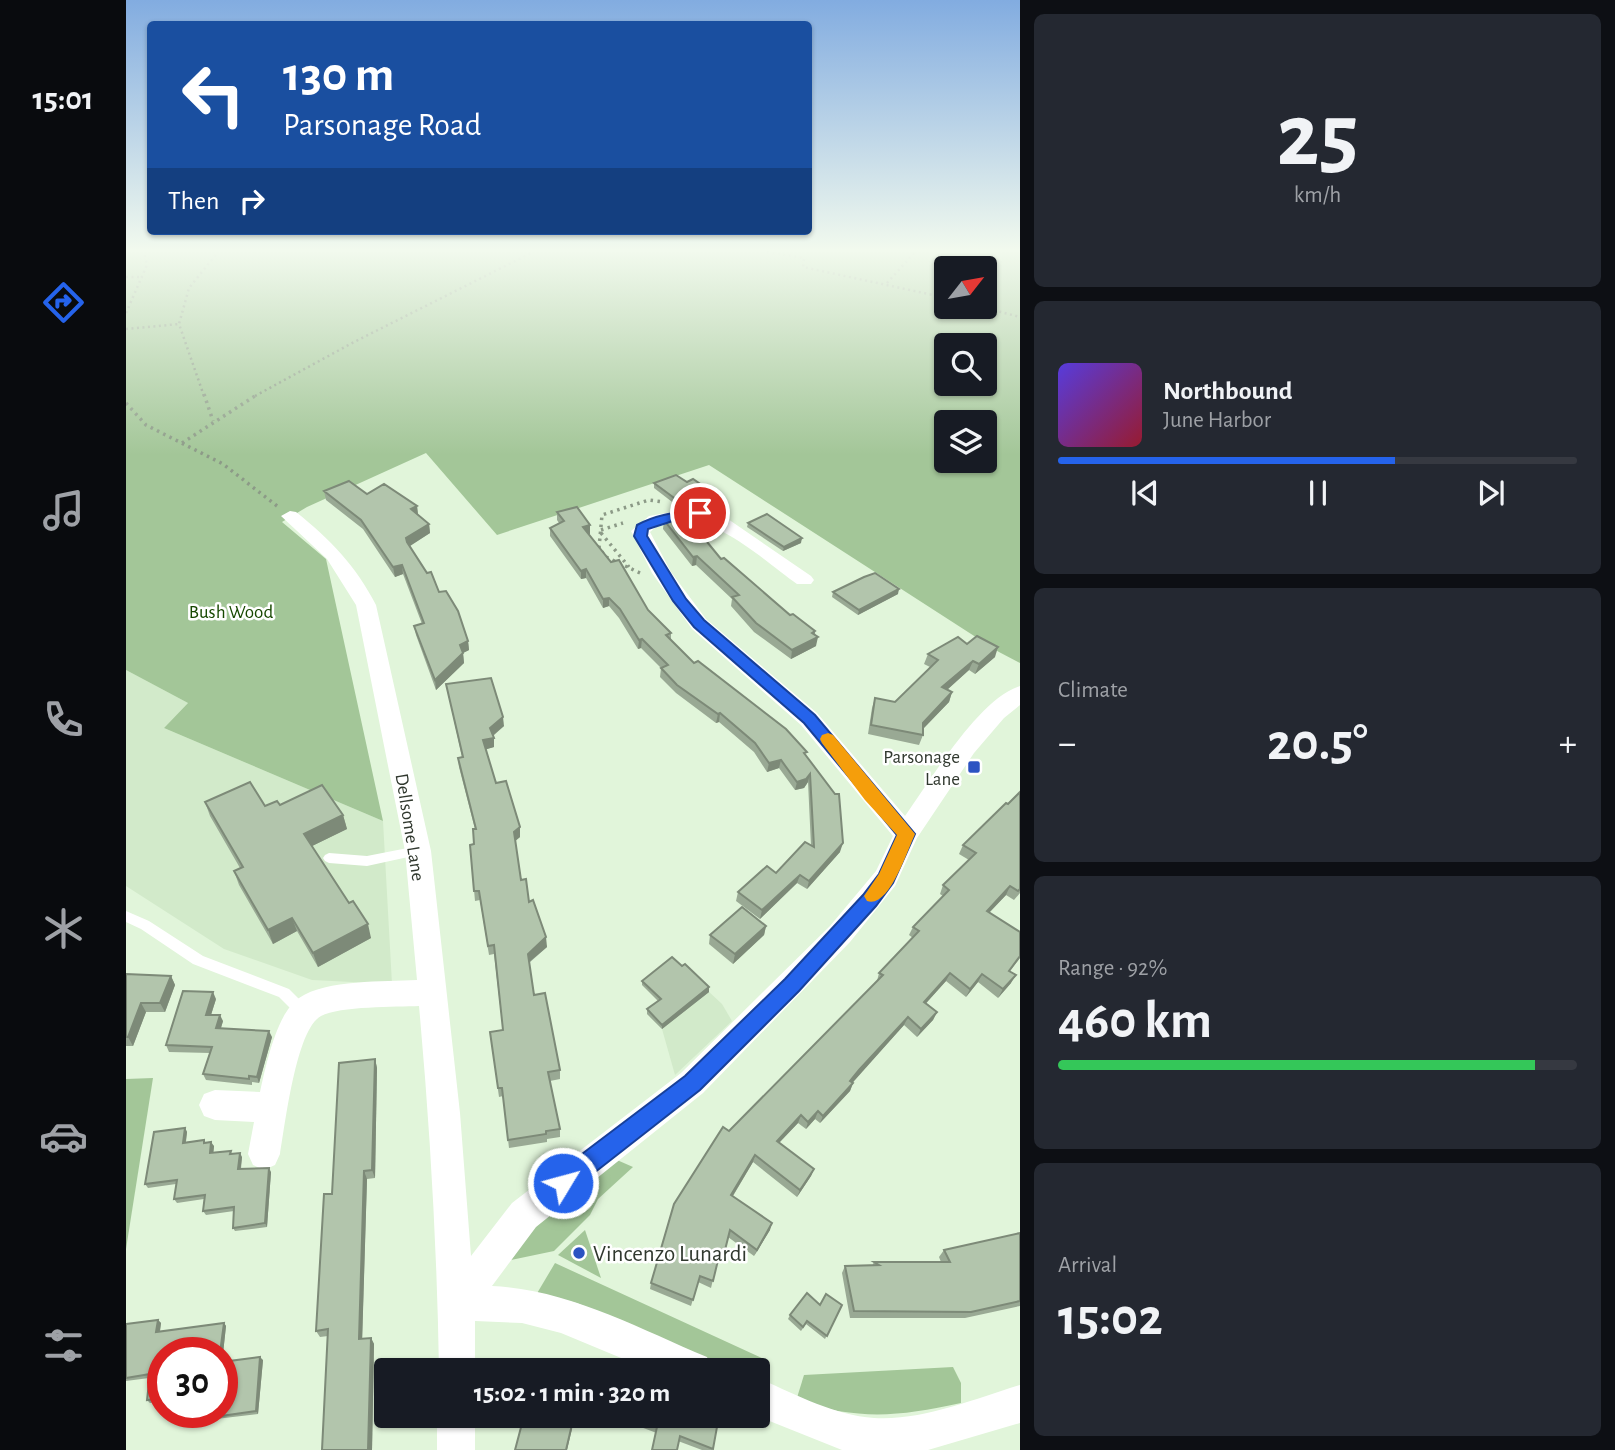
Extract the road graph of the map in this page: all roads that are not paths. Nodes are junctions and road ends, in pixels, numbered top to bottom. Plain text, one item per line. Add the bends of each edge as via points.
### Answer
1 (290, 516) road end
2 (804, 580) dead end
3 (1020, 695) edge
4 (906, 834) junction
5 (418, 851) junction
6 (329, 858) dead end
7 (126, 916) edge
8 (433, 992) junction
9 (303, 1012) junction
10 (215, 1105) dead end
11 (274, 1108) junction
12 (264, 1154) dead end
13 (457, 1303) junction
14 (457, 1358) edge
15 (665, 1358) edge
16 (770, 1402) edge
17 (1020, 1404) edge
18 (456, 1428) edge
19 (456, 1450) edge

1 - 5 street, Dellsome Lane via 350,572 366,605
2 - 4 street via 706,515 682,514 645,524 640,531 662,573 699,624 809,719
3 - 4 street via 996,712 965,747
4 - 13 street via 886,878 805,971 692,1083 524,1215
5 - 6 lane via 367,861
5 - 8 street, Dellsome Lane
7 - 9 lane via 198,960 284,993
8 - 9 street via 346,1000
8 - 13 street, Dellsome Lane
9 - 11 street via 289,1036
10 - 11 street
11 - 12 street
13 - 14 street, Dellsome Lane
13 - 15 street via 522,1305 562,1315
16 - 17 street via 829,1428 876,1438 914,1433
18 - 19 street

